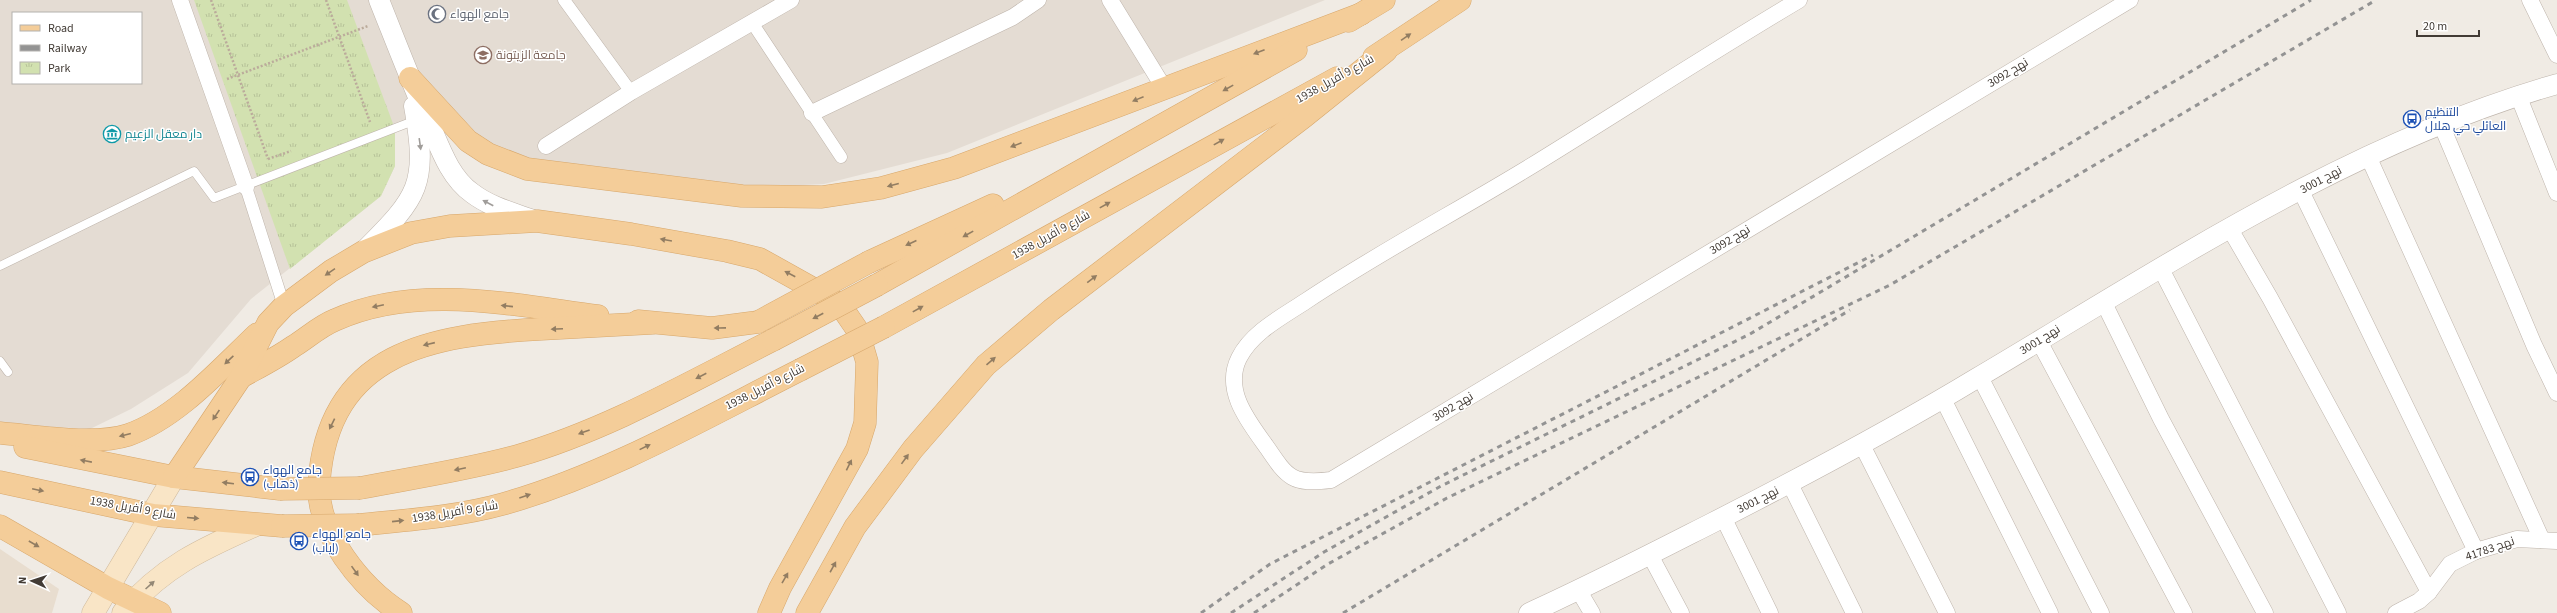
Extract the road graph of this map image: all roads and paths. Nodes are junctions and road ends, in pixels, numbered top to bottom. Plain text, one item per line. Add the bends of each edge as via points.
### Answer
1 (180, 0) edge
2 (210, 0) edge
3 (326, 0) edge
4 (379, 0) edge
5 (564, 0) edge
6 (791, 0) edge
7 (1038, 0) edge
8 (1384, 0) edge
9 (1460, 0) edge
10 (1799, 0) edge
11 (2130, 0) edge
12 (2530, 0) edge
13 (1114, 2) edge
14 (1361, 14) junction
15 (387, 19) junction
16 (753, 24) junction
17 (340, 37) junction
18 (1386, 51) junction
19 (2557, 55) edge
20 (238, 75) junction
21 (410, 78) junction
22 (212, 84) junction
23 (2557, 84) edge
24 (1164, 88) junction
25 (630, 92) junction
26 (2518, 95) junction
27 (812, 113) junction
28 (417, 120) junction
29 (2441, 124) junction
30 (363, 125) dead end
31 (1125, 145) junction
32 (546, 146) dead end
33 (297, 149) dead end
34 (2368, 156) junction
35 (840, 157) dead end
36 (268, 159) junction
37 (275, 177) junction
38 (246, 187) junction
39 (2301, 191) junction
40 (2557, 193) edge
41 (537, 221) junction
42 (2230, 229) junction
43 (363, 252) junction
44 (0, 266) edge
45 (2160, 267) junction
46 (2103, 301) junction
47 (284, 306) junction
48 (268, 323) junction
49 (652, 323) junction
50 (2039, 341) junction
51 (0, 362) edge
52 (8, 372) dead end
53 (242, 377) junction
54 (1980, 377) junction
55 (2557, 392) edge
56 (1942, 399) junction
57 (0, 433) edge
58 (0, 442) edge
59 (1862, 444) junction
60 (174, 477) junction
61 (0, 482) edge
62 (1790, 484) junction
63 (153, 514) junction
64 (1723, 517) junction
65 (256, 525) junction
66 (0, 526) edge
67 (2550, 540) edge
68 (2476, 551) junction
69 (1650, 555) junction
70 (108, 588) junction
71 (1579, 591) junction
72 (2430, 592) junction
73 (128, 607) edge
74 (93, 613) edge
75 (160, 613) edge
76 (401, 613) edge
77 (769, 613) edge
78 (807, 613) edge
79 (1529, 613) edge
80 (1592, 613) edge
81 (1681, 613) edge
82 (1770, 613) edge
83 (1854, 613) edge
84 (1947, 613) edge
85 (2050, 613) edge
86 (2101, 613) edge
87 (2184, 613) edge
88 (2265, 613) edge
89 (2338, 613) edge
90 (2396, 613) edge

1 - 22 street
2 - 20 path
3 - 17 path
4 - 15 street
5 - 25 street
6 - 16 street
7 - 27 street via 1013,17
8 - 14 main road
18 -> 9 main road, شارع 9 أفريل 1938
10 - 11 street, نهج 3092 via 1708,54 1528,168 1349,272 1267,326 1247,344 1238,360 1233,378 1237,399 1251,426 1282,472 1312,483 1331,480
12 - 19 street
13 - 24 street
14 -> 24 main road
14 -> 31 main road
15 - 17 path
15 - 21 street
16 - 25 street
16 - 27 street
17 - 20 path
17 - 30 path via 370,123
65 -> 18 main road, شارع 9 أفريل 1938, bridge via 359,525 477,510 518,499 588,474 884,327
78 -> 18 main road via 855,527 913,449 986,365 1051,310
20 - 22 path
20 - 36 path
24 -> 21 main road via 954,168 881,188 822,197 780,198 742,196 528,168 488,154 468,141
21 - 28 street
41 -> 21 street via 494,206 466,187 448,166
22 - 38 street
23 - 26 street, نهج 3001
25 - 32 street
26 - 29 street, نهج 3001
26 - 40 street
27 - 35 street
28 - 37 lane
28 -> 43 street via 421,153 419,176 413,193 397,218
29 - 34 street, نهج 3001
29 - 55 street via 2534,345
31 -> 49 main road, bridge via 869,262 758,322 712,328
31 -> 60 main road, bridge via 877,285 773,340 612,421 533,450 484,464 360,488 280,489
33 - 36 path
34 - 39 street, نهج 3001
34 - 67 street
36 - 37 path
37 - 38 lane
38 - 44 lane via 214,198 194,171
38 - 47 street
39 - 42 street, نهج 3001
39 - 68 street
41 - 43 main road via 450,226 411,233
77 -> 41 main road via 780,588 841,481 865,423 867,362 858,331 845,312 830,298 760,259 631,234
42 - 45 street, نهج 3001
42 - 72 street
43 -> 47 main road via 331,271
45 - 46 street, نهج 3001
45 - 89 street
46 - 50 street, نهج 3001
46 - 88 street via 2161,419
47 - 48 main road
48 - 53 main road
48 -> 57 main road via 190,397 149,425 127,435 101,439 57,439
49 -> 53 main road via 456,300 414,301 375,306 334,320 283,354
49 -> 76 main road via 519,331 450,339 423,345 398,355 358,384 342,404 326,439 319,492 326,521 339,549 364,583
50 - 54 street, نهج 3001
50 - 87 street
51 - 52 lane
53 -> 60 main road
54 - 56 street, نهج 3001
54 - 86 street
56 - 59 street, نهج 3001
56 - 85 street
60 -> 58 main road
59 - 62 street, نهج 3001
59 - 84 street
60 - 63 main road
61 -> 63 main road, شارع 9 أفريل 1938
62 - 64 street, نهج 3001
62 - 83 street
63 -> 65 main road, شارع 9 أفريل 1938
63 - 70 main road
64 - 69 street, نهج 3001
64 - 82 street
73 -> 65 main road via 182,560
66 -> 70 main road
67 - 68 street, نهج 41783 via 2517,539
68 - 72 street, نهج 41783 via 2450,564
69 - 71 street, نهج 3001
69 - 81 street
70 - 73 main road
70 - 74 main road
71 - 79 street, نهج 3001
71 - 80 street
72 - 90 street, نهج 41783
73 - 75 main road

